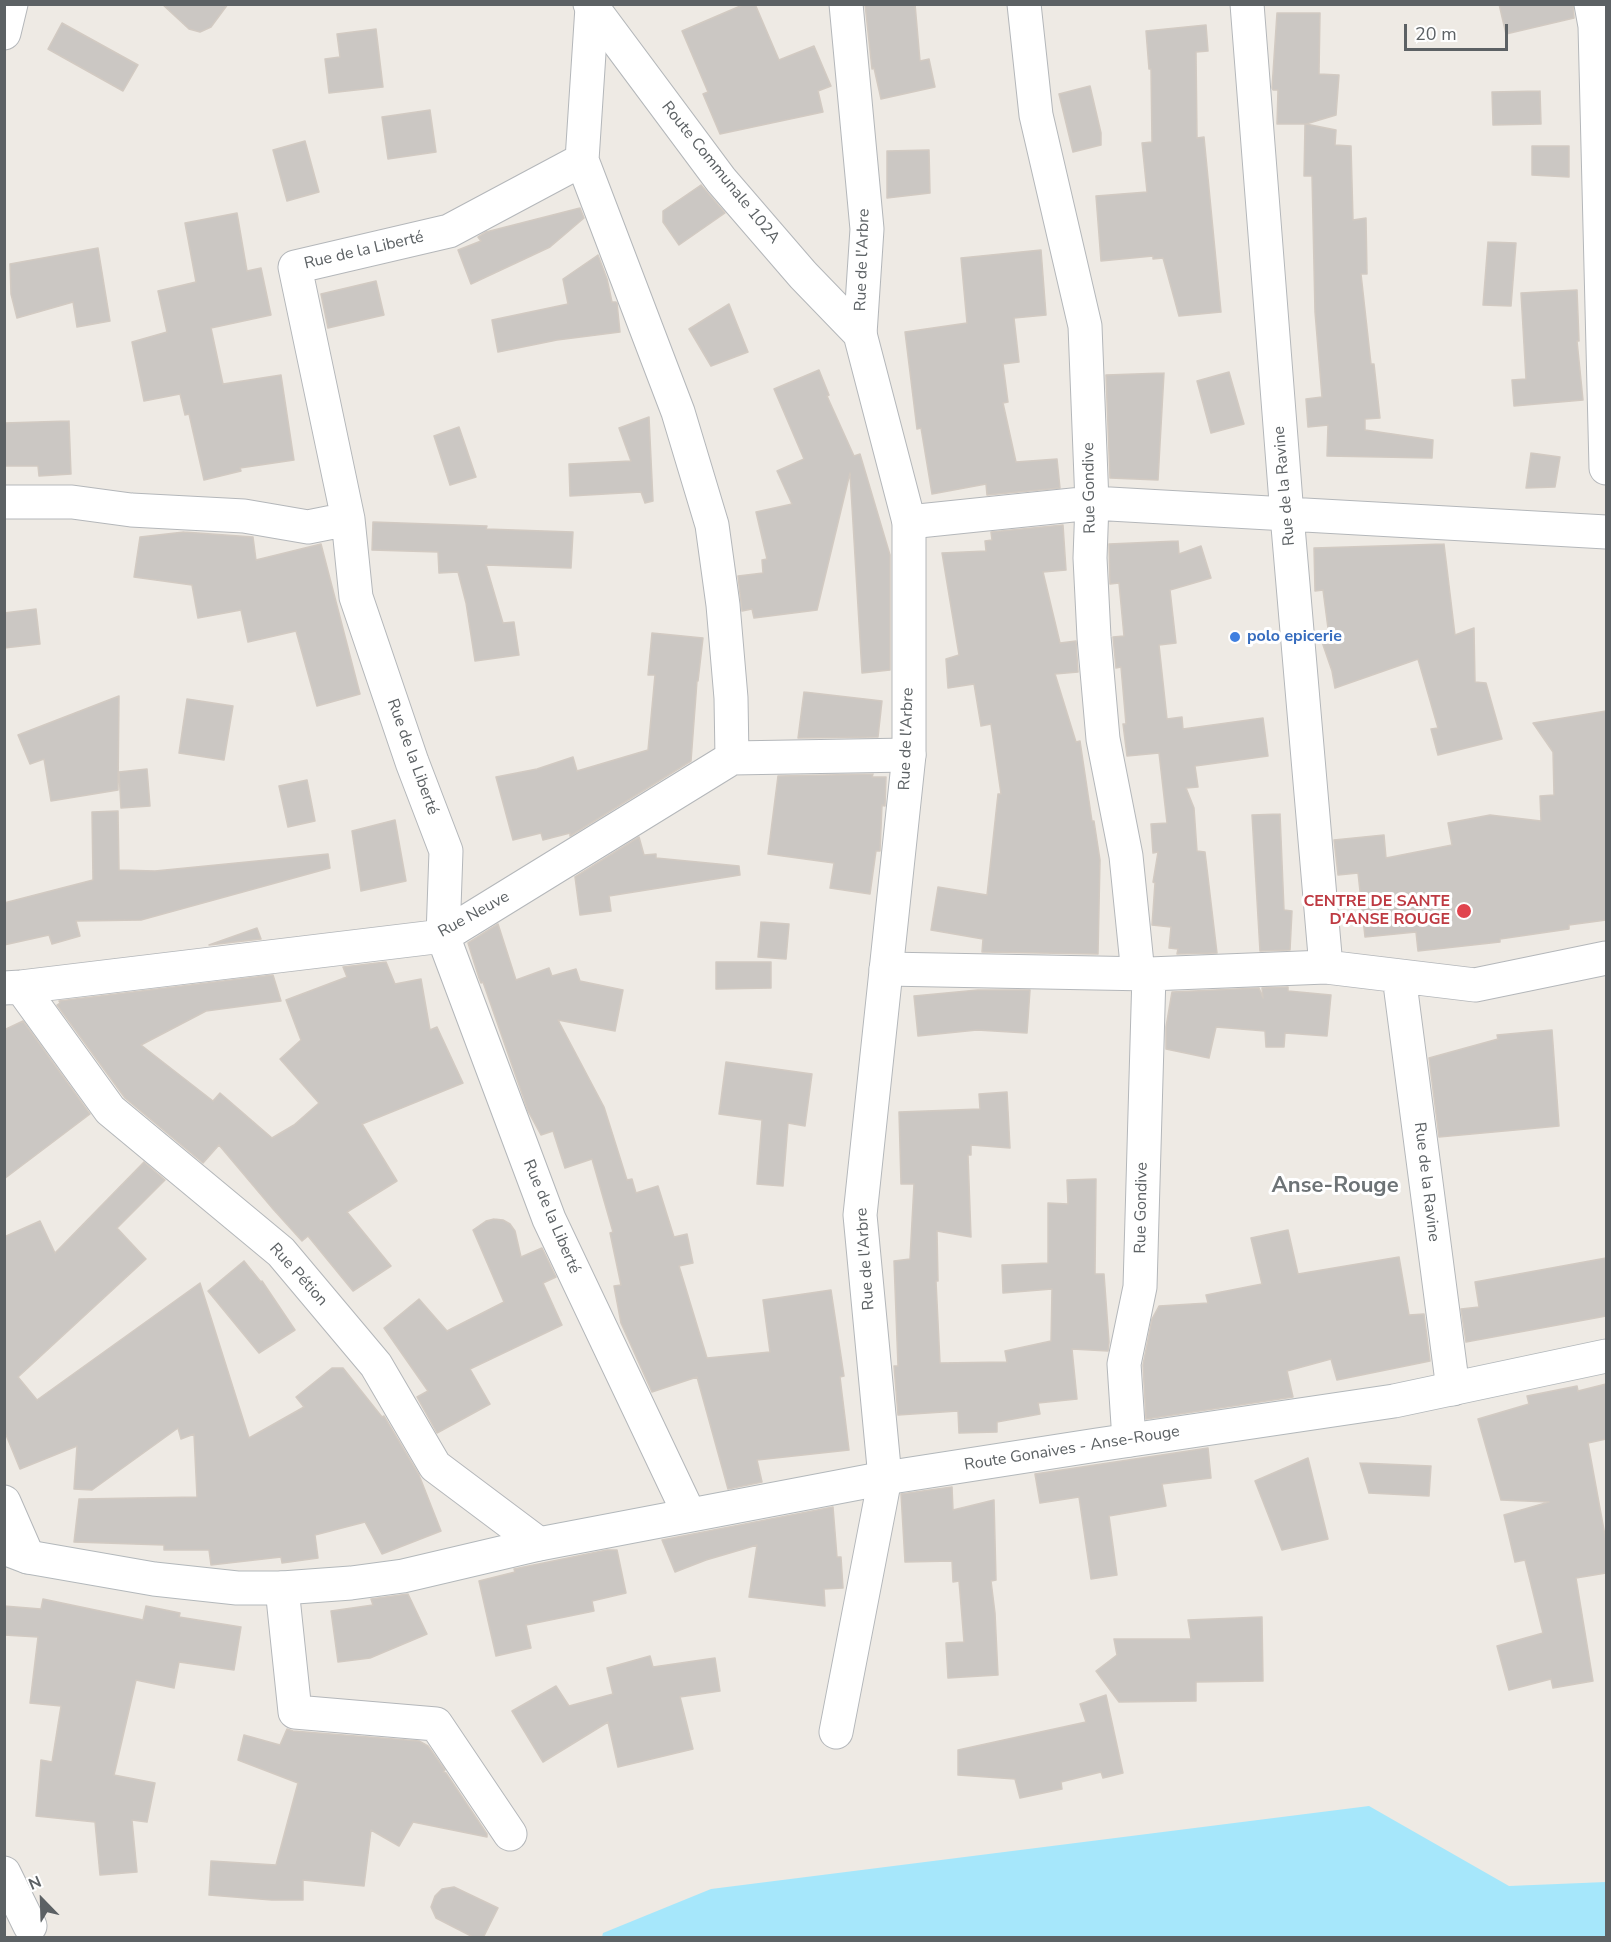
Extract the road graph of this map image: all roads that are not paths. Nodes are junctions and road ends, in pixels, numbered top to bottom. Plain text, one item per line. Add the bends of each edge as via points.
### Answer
1 (11, 4) edge
2 (846, 4) edge
3 (1024, 4) edge
4 (1247, 4) edge
5 (591, 6) edge
6 (1598, 18) edge
7 (4, 33) edge
8 (582, 160) junction
9 (860, 334) junction
10 (1606, 468) edge
11 (4, 502) edge
12 (1092, 503) junction
13 (1287, 515) junction
14 (348, 519) junction
15 (909, 522) junction
16 (1606, 532) edge
17 (909, 755) junction
18 (732, 758) junction
19 (443, 936) junction
20 (1606, 958) edge
21 (1326, 967) junction
22 (886, 969) junction
23 (1144, 974) junction
24 (1399, 976) junction
25 (13, 988) edge
26 (1606, 1356) edge
27 (1453, 1389) junction
28 (1129, 1440) junction
29 (885, 1478) junction
30 (4, 1502) edge
31 (689, 1514) junction
32 (539, 1544) junction
33 (16, 1553) edge
34 (282, 1588) junction
35 (836, 1732) dead end
36 (510, 1834) dead end
37 (4, 1873) edge
38 (30, 1926) dead end

1 - 7 street
2 - 9 street, Rue de l'Arbre via 867,229
3 - 12 street, Rue Gondive via 1036,115 1085,326
4 - 13 street, Rue de la Ravine
5 - 8 street
5 - 9 street, Route Communale 102A via 722,180 803,275
6 - 10 street
8 - 14 street, Rue de la Liberté via 449,231 295,267
8 - 18 street via 678,412 712,525 725,628
9 - 15 street, Rue de l'Arbre
11 - 14 street via 72,502 131,510 244,516 308,527
12 - 13 street
12 - 15 street
12 - 23 street, Rue Gondive via 1090,558 1103,739
13 - 16 street
13 - 21 street, Rue de la Ravine
14 - 19 street, Rue de la Liberté via 356,597 447,852
15 - 17 street, Rue de l'Arbre
17 - 18 street
17 - 22 street, Rue de l'Arbre
18 - 19 street, Rue Neuve
19 - 25 street, Rue Neuve
19 - 31 street, Rue de la Liberté via 549,1219
20 - 24 street via 1475,985
21 - 23 street
21 - 24 street
22 - 23 street
22 - 29 street, Rue de l'Arbre via 860,1215
23 - 28 street, Rue Gondive via 1140,1287 1124,1364
24 - 27 street, Rue de la Ravine
25 - 32 street, Rue Pétion via 110,1110 281,1251 376,1365 435,1466
26 - 27 street, Route Gonaives - Anse-Rouge
27 - 28 street, Route Gonaives - Anse-Rouge
28 - 29 street, Route Gonaives - Anse-Rouge
29 - 31 street, Route Gonaives - Anse-Rouge
29 - 35 street, Rue de l'Arbre
30 - 33 street
31 - 32 street, Route Gonaives - Anse-Rouge
32 - 34 street, Route Gonaives - Anse-Rouge via 403,1576
33 - 34 street, Route Gonaives - Anse-Rouge via 154,1579 237,1588
34 - 36 street via 296,1712 436,1725
37 - 38 street

